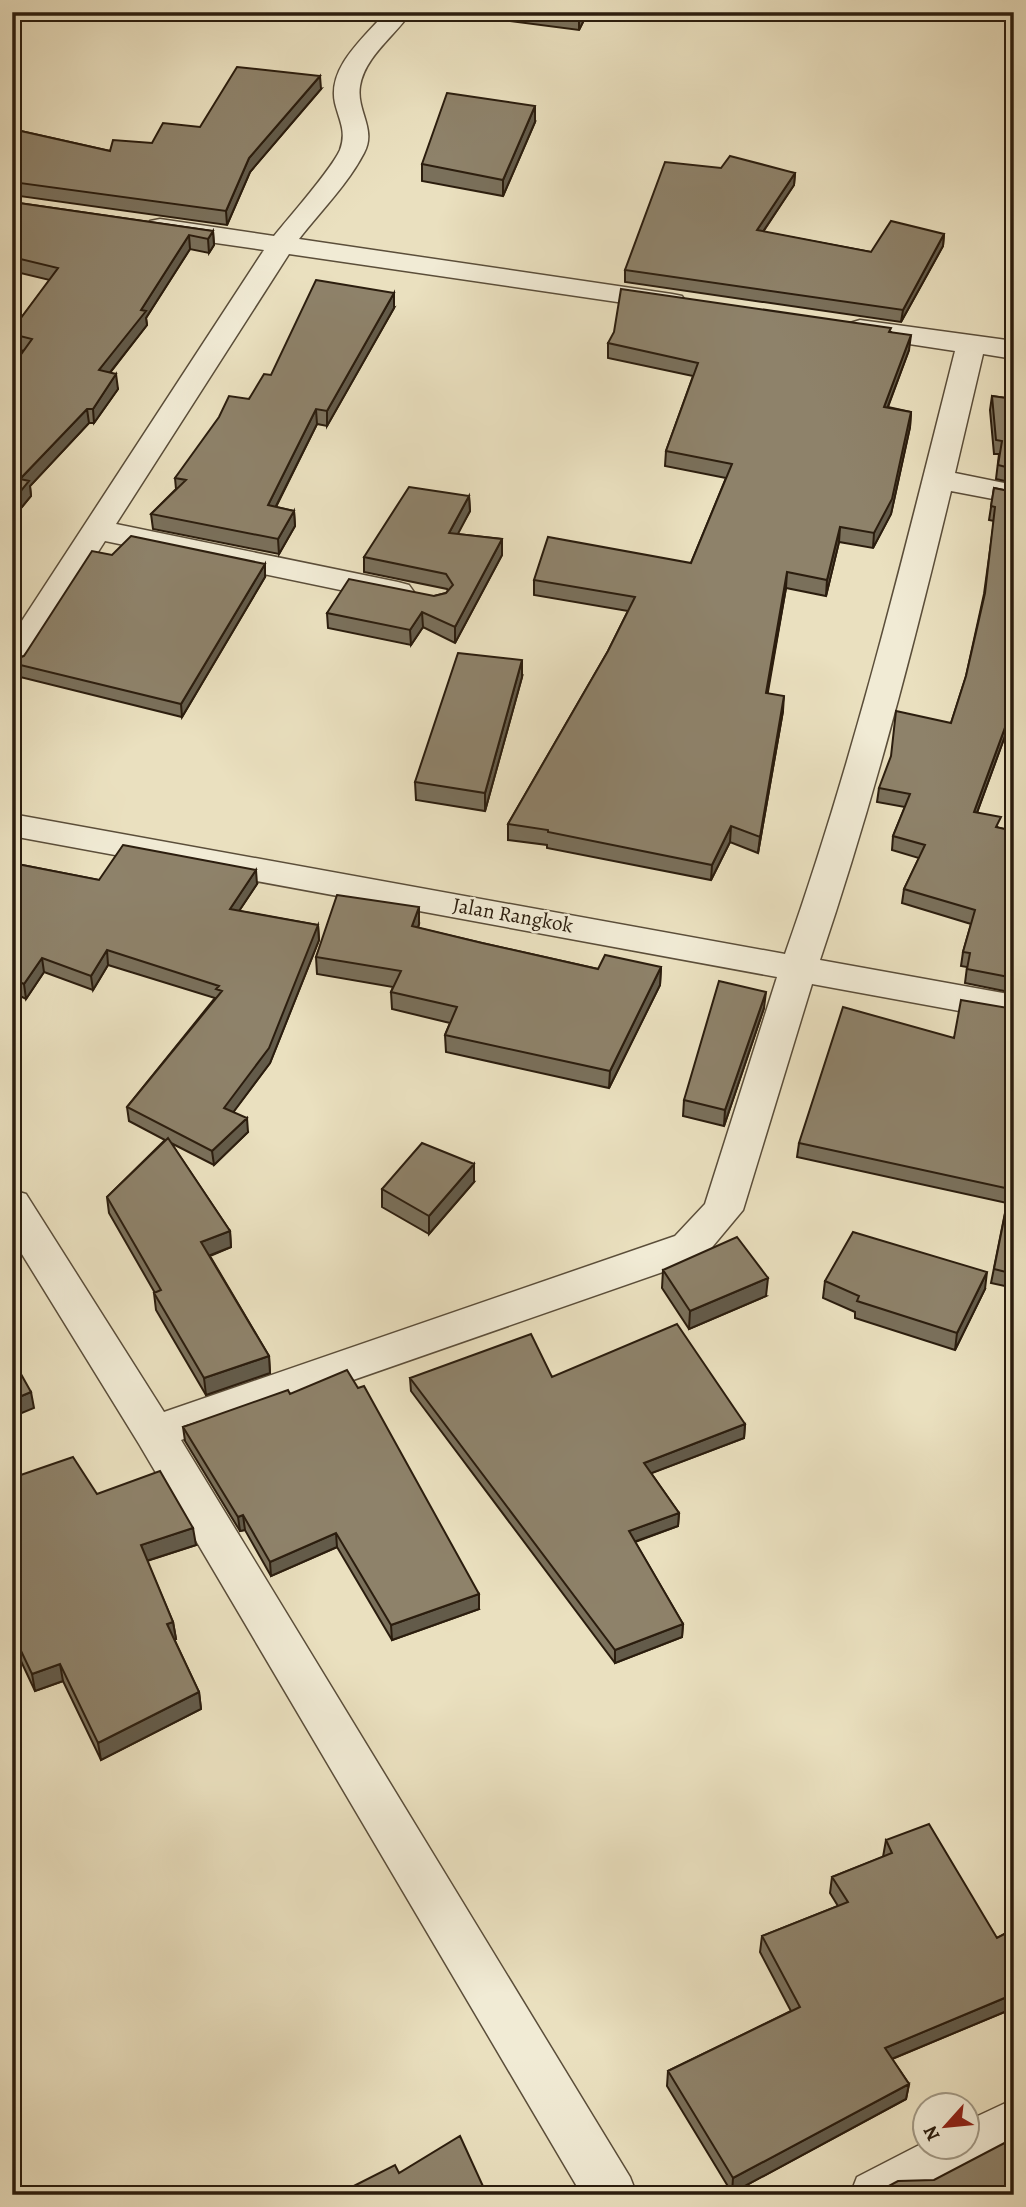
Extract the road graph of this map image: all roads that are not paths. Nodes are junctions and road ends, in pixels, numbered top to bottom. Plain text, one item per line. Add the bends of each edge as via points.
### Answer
1 (399, 12) edge
2 (136, 223) edge
3 (281, 245) junction
4 (695, 305) edge
5 (833, 325) edge
6 (971, 345) junction
7 (1014, 351) edge
8 (937, 479) junction
9 (1014, 494) edge
10 (98, 530) junction
11 (421, 597) edge
12 (12, 661) edge
13 (12, 825) edge
14 (799, 967) junction
15 (1014, 1008) edge
16 (12, 1204) edge
17 (154, 1432) junction
18 (1014, 2123) edge
19 (611, 2195) edge
20 (876, 2195) edge

1 - 3 street via 353,66 347,88 357,131 352,152
2 - 3 street
3 - 4 street
3 - 10 street
5 - 6 street
6 - 7 street
6 - 8 street
8 - 9 street
8 - 14 street via 892,668
10 - 11 street
10 - 12 street
13 - 14 street, Jalan Rangkok
14 - 15 street, Jalan Rangkok
14 - 17 street via 723,1210 689,1247
16 - 17 street
17 - 19 street
18 - 20 street

